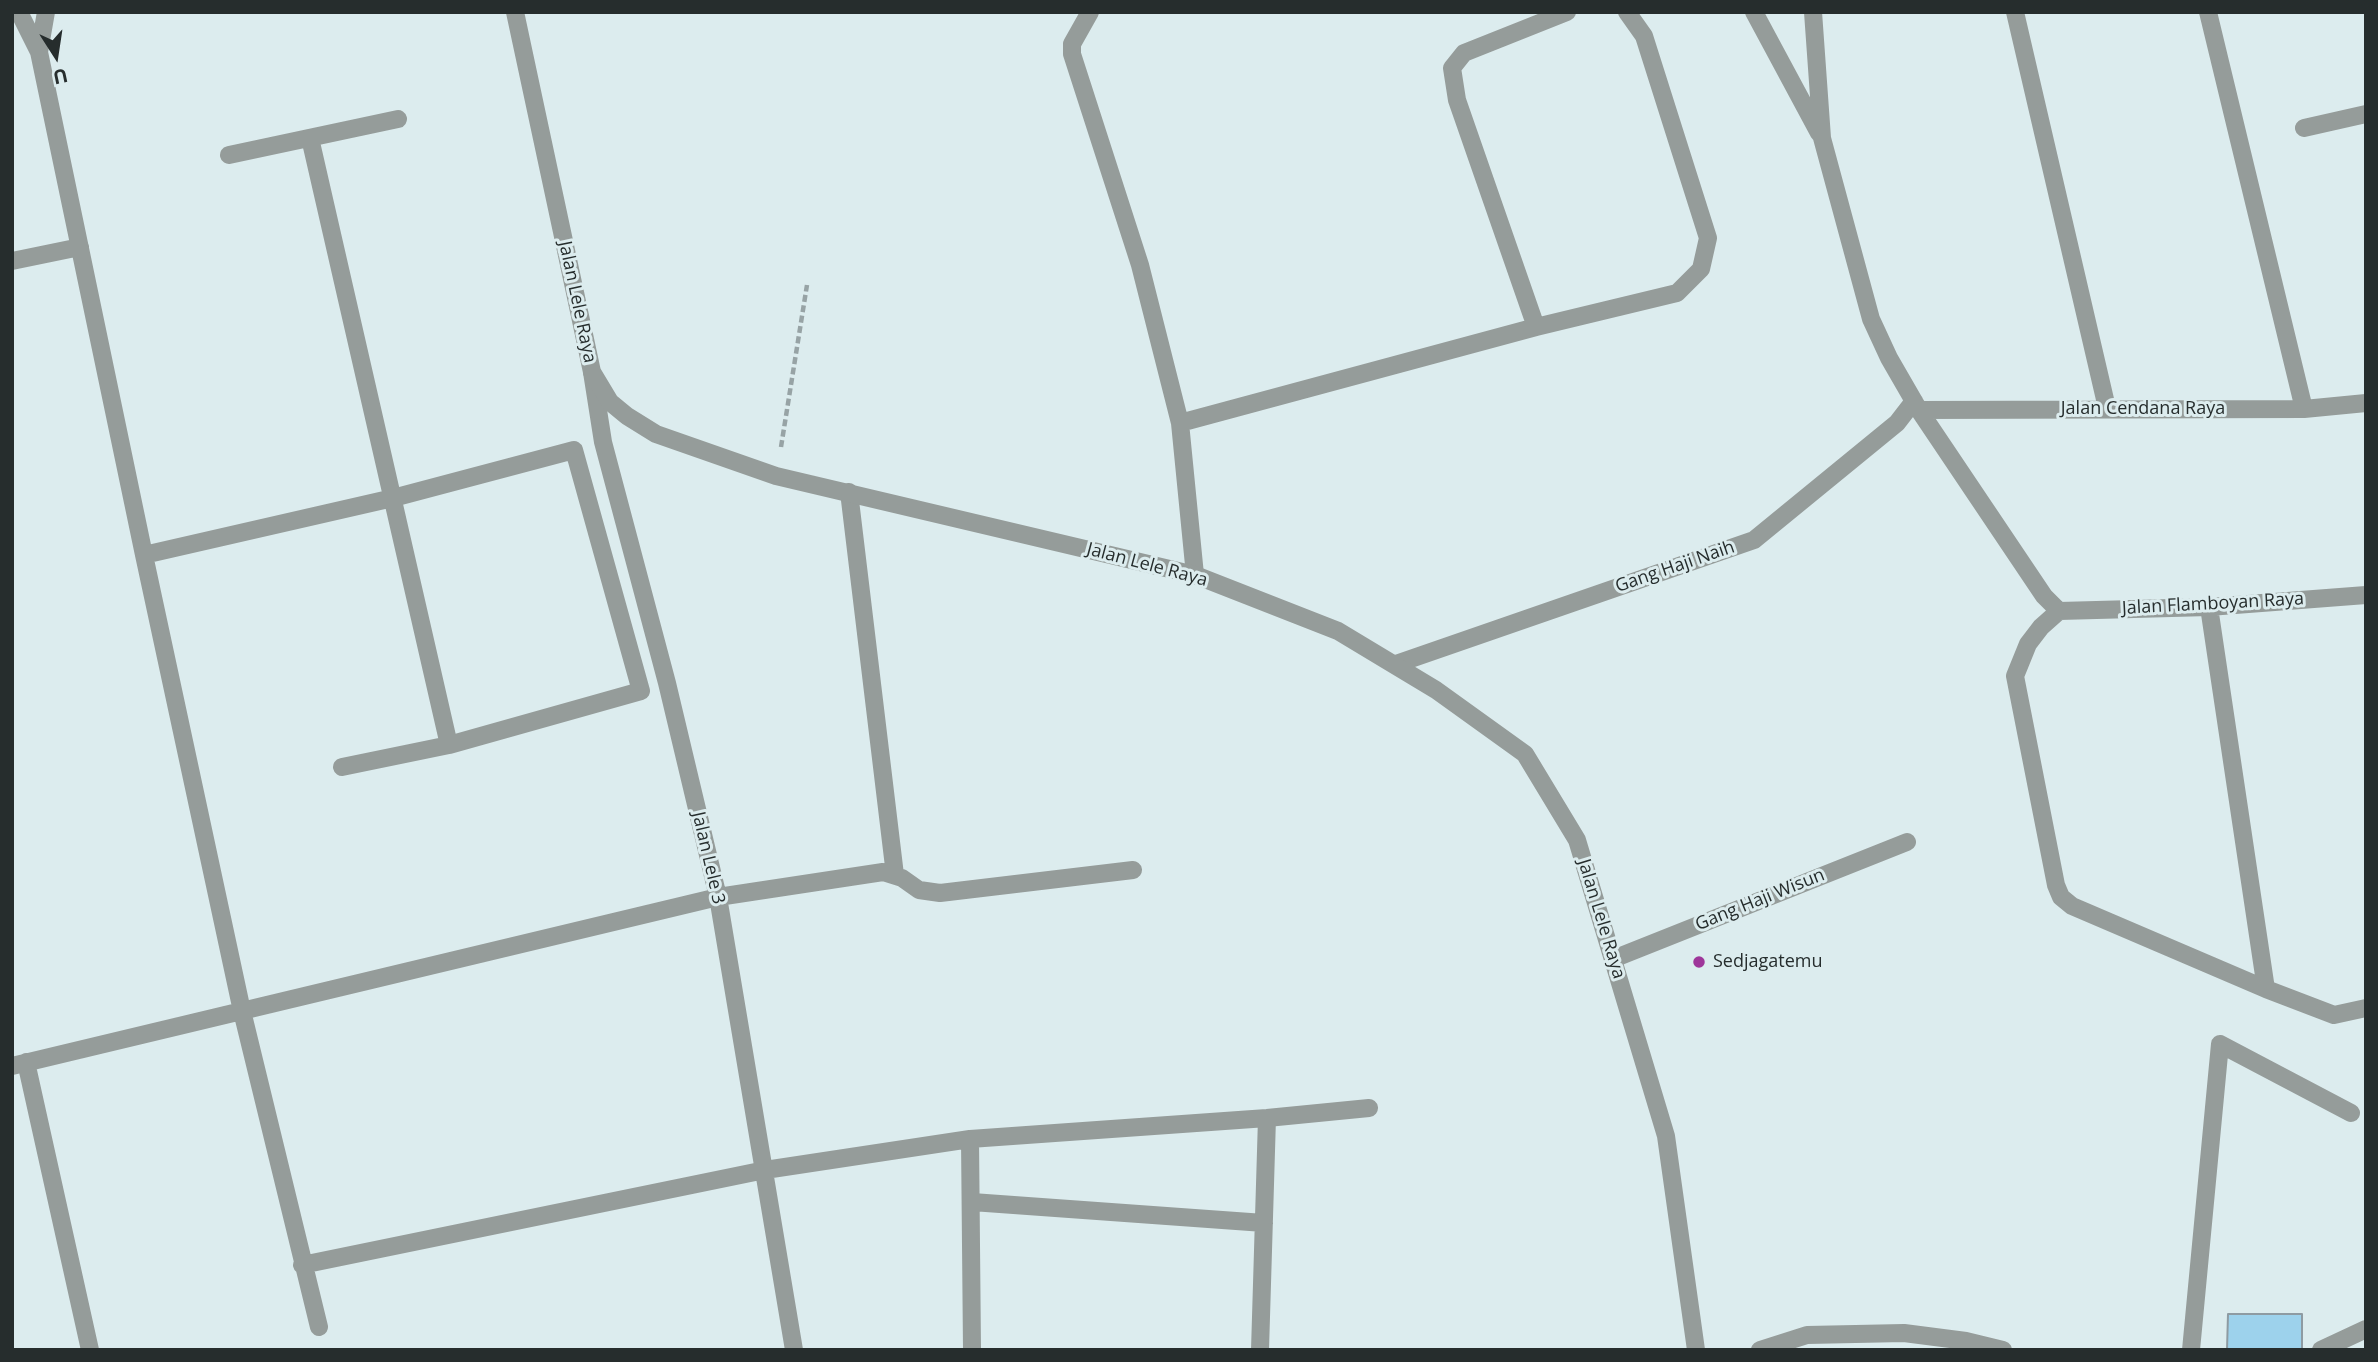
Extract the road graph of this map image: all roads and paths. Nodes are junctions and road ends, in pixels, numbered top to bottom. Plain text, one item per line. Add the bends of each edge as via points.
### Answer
1 (19, 12) edge
2 (46, 12) edge
3 (515, 12) edge
4 (1090, 12) edge
5 (1567, 12) edge
6 (1627, 12) edge
7 (1754, 12) edge
8 (1813, 12) edge
9 (2015, 12) edge
10 (2208, 12) edge
11 (39, 52) junction
12 (2366, 114) edge
13 (398, 119) dead end
14 (2304, 128) dead end
15 (310, 138) junction
16 (1822, 138) junction
17 (229, 155) dead end
18 (80, 247) junction
19 (12, 261) edge
20 (807, 285) dead end
21 (1536, 327) junction
22 (592, 372) junction
23 (2366, 403) edge
24 (1916, 405) junction
25 (2107, 408) junction
26 (2305, 409) junction
27 (1180, 423) junction
28 (776, 476) junction
29 (849, 492) junction
30 (393, 498) junction
31 (144, 555) junction
32 (1195, 575) junction
33 (2366, 594) edge
34 (2209, 607) junction
35 (2059, 611) junction
36 (1396, 664) junction
37 (449, 745) junction
38 (342, 767) dead end
39 (1908, 842) dead end
40 (1133, 870) dead end
41 (895, 875) junction
42 (718, 897) junction
43 (1613, 959) junction
44 (2266, 989) junction
45 (2366, 1008) edge
46 (242, 1011) junction
47 (19, 1064) edge
48 (1369, 1108) dead end
49 (2351, 1113) dead end
50 (1267, 1118) junction
51 (970, 1139) junction
52 (765, 1170) junction
53 (972, 1202) junction
54 (1264, 1223) junction
55 (302, 1265) junction
56 (319, 1327) dead end
57 (2366, 1329) edge
58 (90, 1350) edge
59 (794, 1350) edge
60 (972, 1350) edge
61 (1260, 1350) edge
62 (1696, 1350) edge
63 (1760, 1350) edge
64 (2003, 1350) edge
65 (2191, 1350) edge
66 (2321, 1350) edge

1 - 11 street
2 - 11 street
3 - 22 street, Jalan Lele Raya
4 - 27 street via 1072,44 1074,65 1140,265
5 - 21 street via 1464,53 1452,68 1457,100
6 - 21 street via 1644,36 1708,238 1701,269 1677,293
7 - 16 street
8 - 16 street
9 - 25 street
10 - 26 street
11 - 18 street
12 - 14 street
13 - 15 street
15 - 17 street
15 - 30 street
16 - 24 street via 1871,319
18 - 19 street
18 - 31 street
20 - 28 path
21 - 27 street
22 - 28 street, Jalan Lele Raya via 610,402 656,434
22 - 42 street, Jalan Lele 3 via 603,442
23 - 26 street, Jalan Cendana Raya
24 - 25 street, Jalan Cendana Raya
24 - 35 street via 2044,596
24 - 36 street, Gang Haji Naih via 1754,540
25 - 26 street, Jalan Cendana Raya
27 - 32 street
28 - 29 street, Jalan Lele Raya
29 - 32 street, Jalan Lele Raya
29 - 41 street
30 - 31 street
30 - 37 street
30 - 37 street via 574,450 641,691
31 - 46 street
32 - 36 street, Jalan Lele Raya via 1338,631
33 - 34 street, Jalan Flamboyan Raya
34 - 35 street, Jalan Flamboyan Raya
34 - 44 street
35 - 44 street via 2028,644 2015,676 2061,897 2072,906
36 - 43 street, Jalan Lele Raya via 1525,754 1577,840
37 - 38 street
39 - 43 street, Gang Haji Wisun
40 - 41 street via 940,893 919,890
41 - 42 street via 883,872
42 - 46 street
42 - 52 street, Jalan Lele 3
43 - 62 street, Jalan Lele Raya via 1666,1136
44 - 45 street via 2334,1015
46 - 47 street
46 - 55 street
47 - 58 street
48 - 50 street
49 - 65 street via 2220,1044
50 - 51 street
50 - 54 street
51 - 52 street
51 - 53 street
52 - 55 street
52 - 59 street, Jalan Lele 3
53 - 54 street
53 - 60 street
54 - 61 street
55 - 56 street
57 - 66 street
63 - 64 street via 1807,1335 1904,1333 1966,1340

